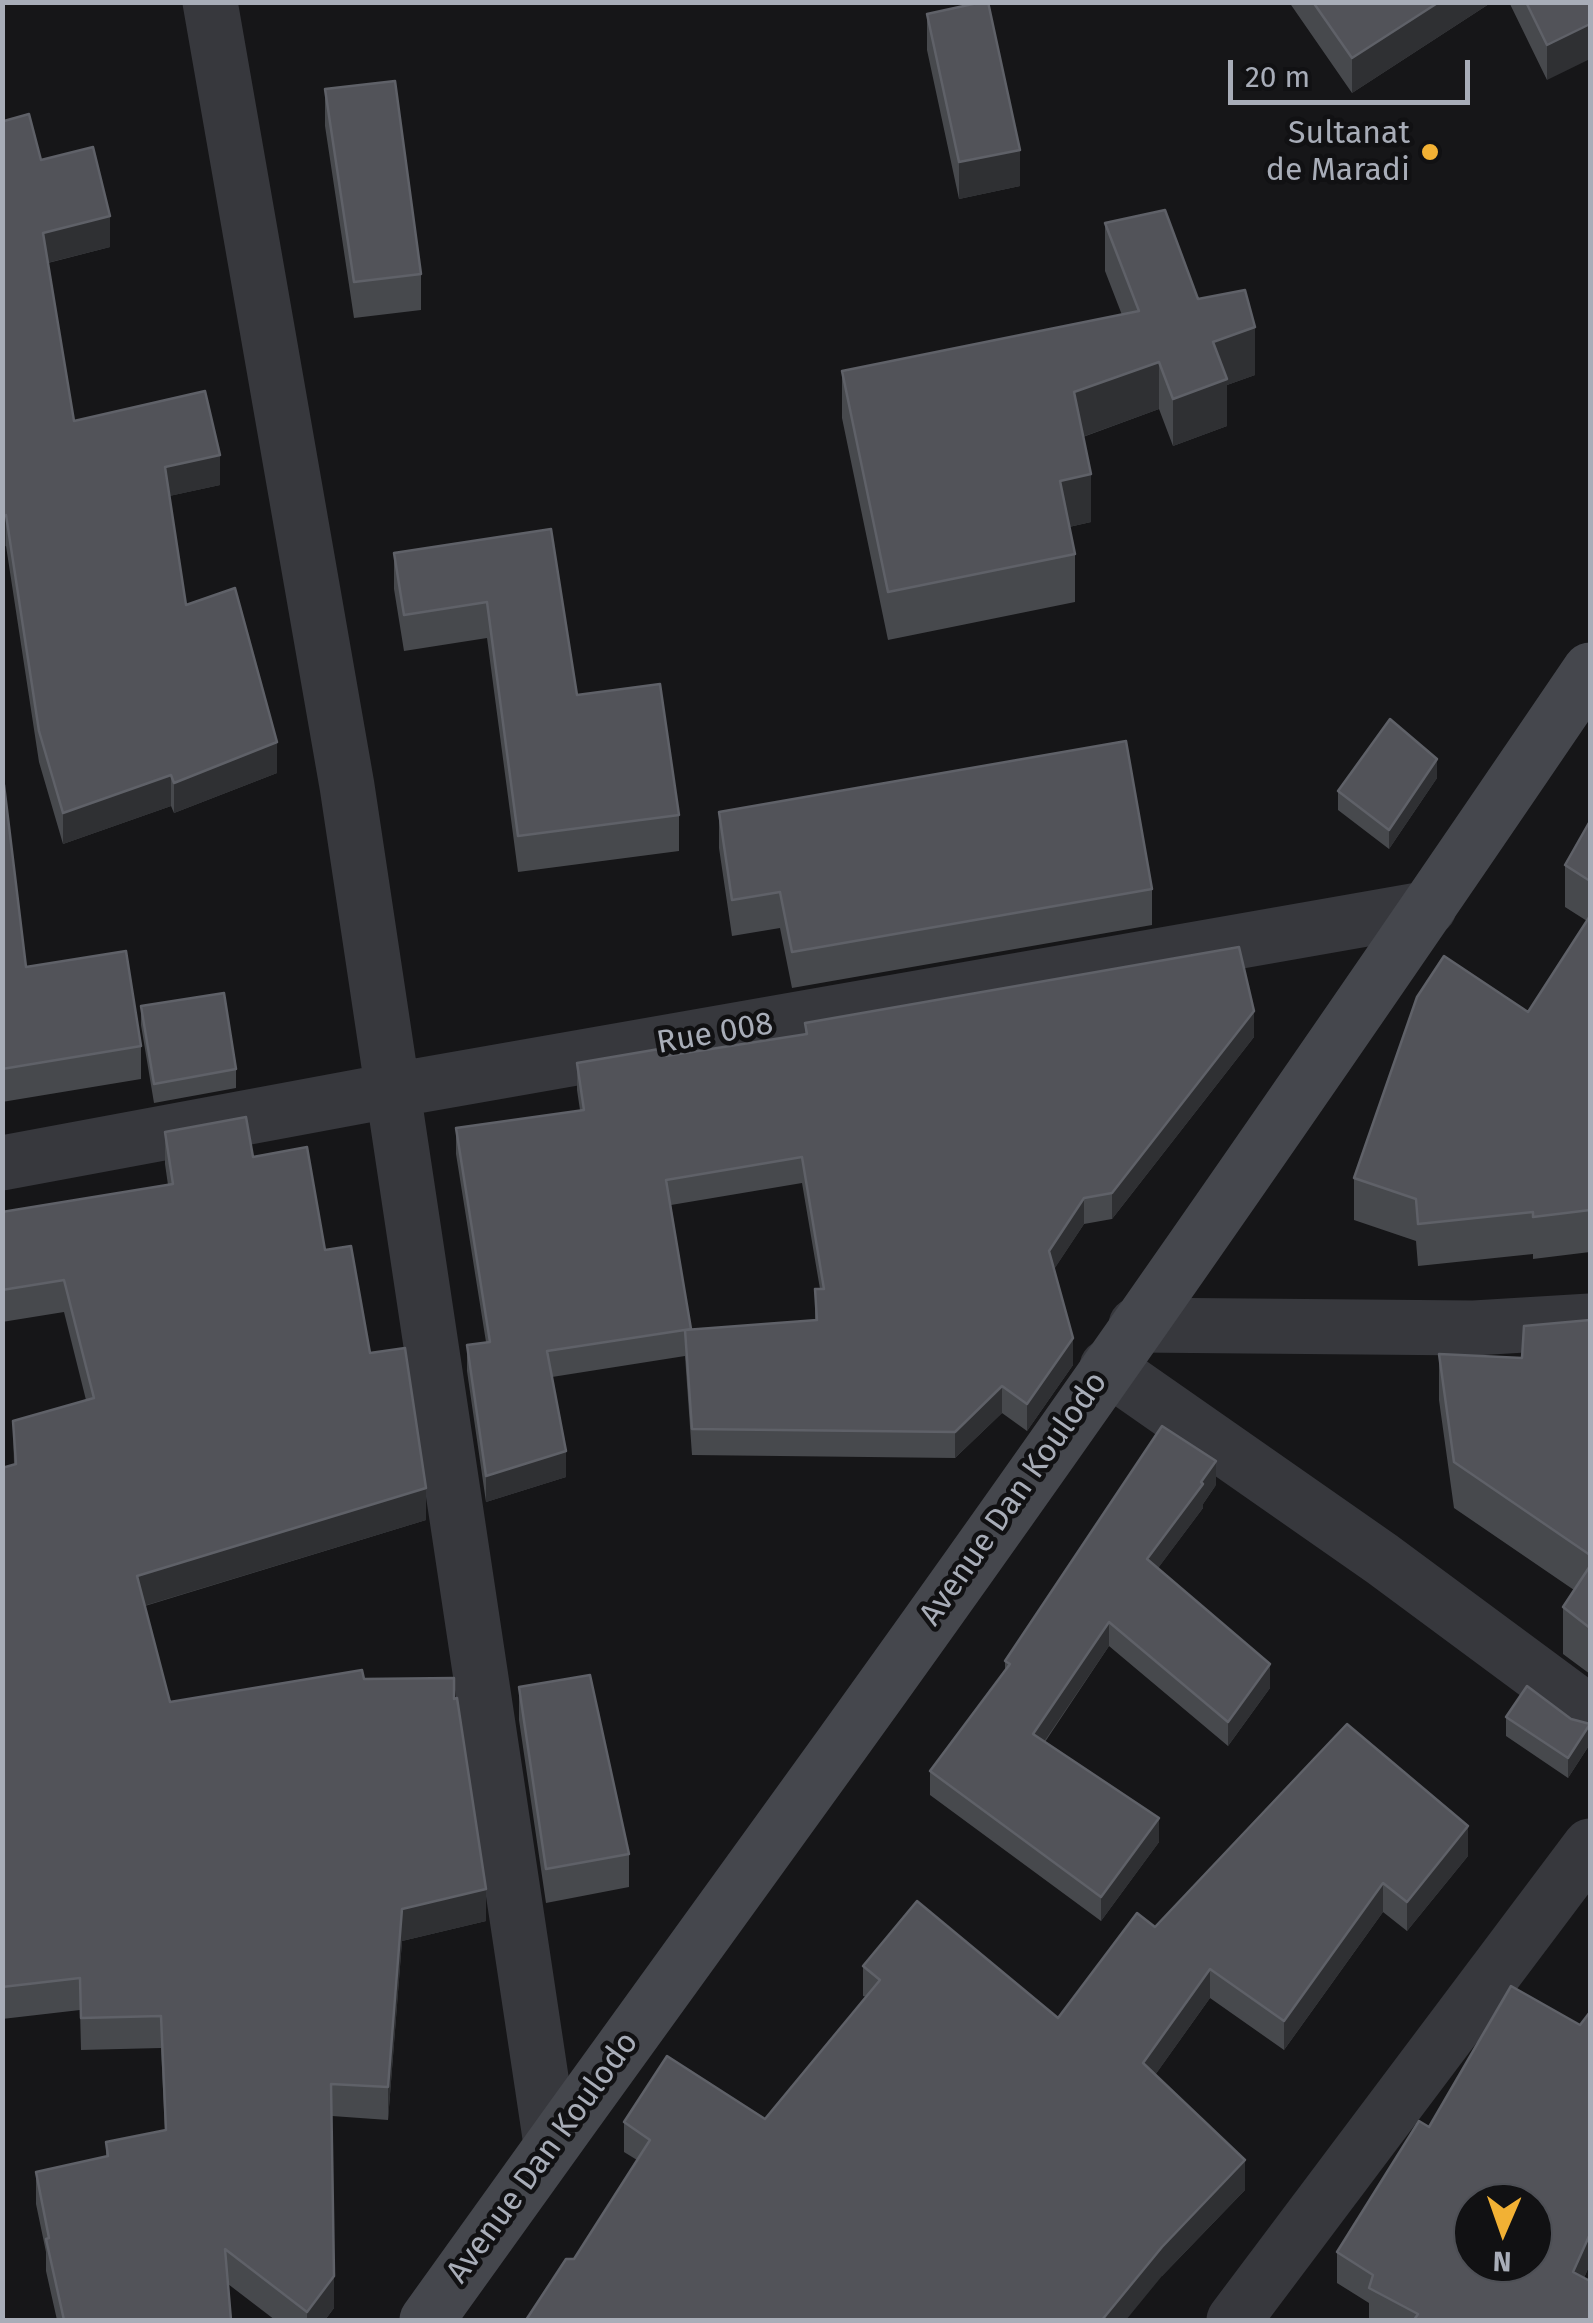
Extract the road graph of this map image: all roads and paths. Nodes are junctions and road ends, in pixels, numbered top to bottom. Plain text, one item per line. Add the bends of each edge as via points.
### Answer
1 (210, 2) edge
2 (1590, 670) edge
3 (1429, 908) junction
4 (394, 1090) junction
5 (2, 1163) edge
6 (1590, 1320) edge
7 (1122, 1346) junction
8 (1590, 1713) edge
9 (1590, 1846) edge
10 (551, 2144) junction
11 (428, 2320) edge
12 (1234, 2320) edge

1 - 4 street
2 - 3 street, Avenue Dan Koulodo
3 - 4 street, Rue 008
3 - 7 street, Avenue Dan Koulodo
4 - 5 street, Rue 008
4 - 10 street
6 - 7 street
7 - 8 street via 1382,1559
7 - 10 street, Avenue Dan Koulodo
9 - 12 street
10 - 11 street, Avenue Dan Koulodo

